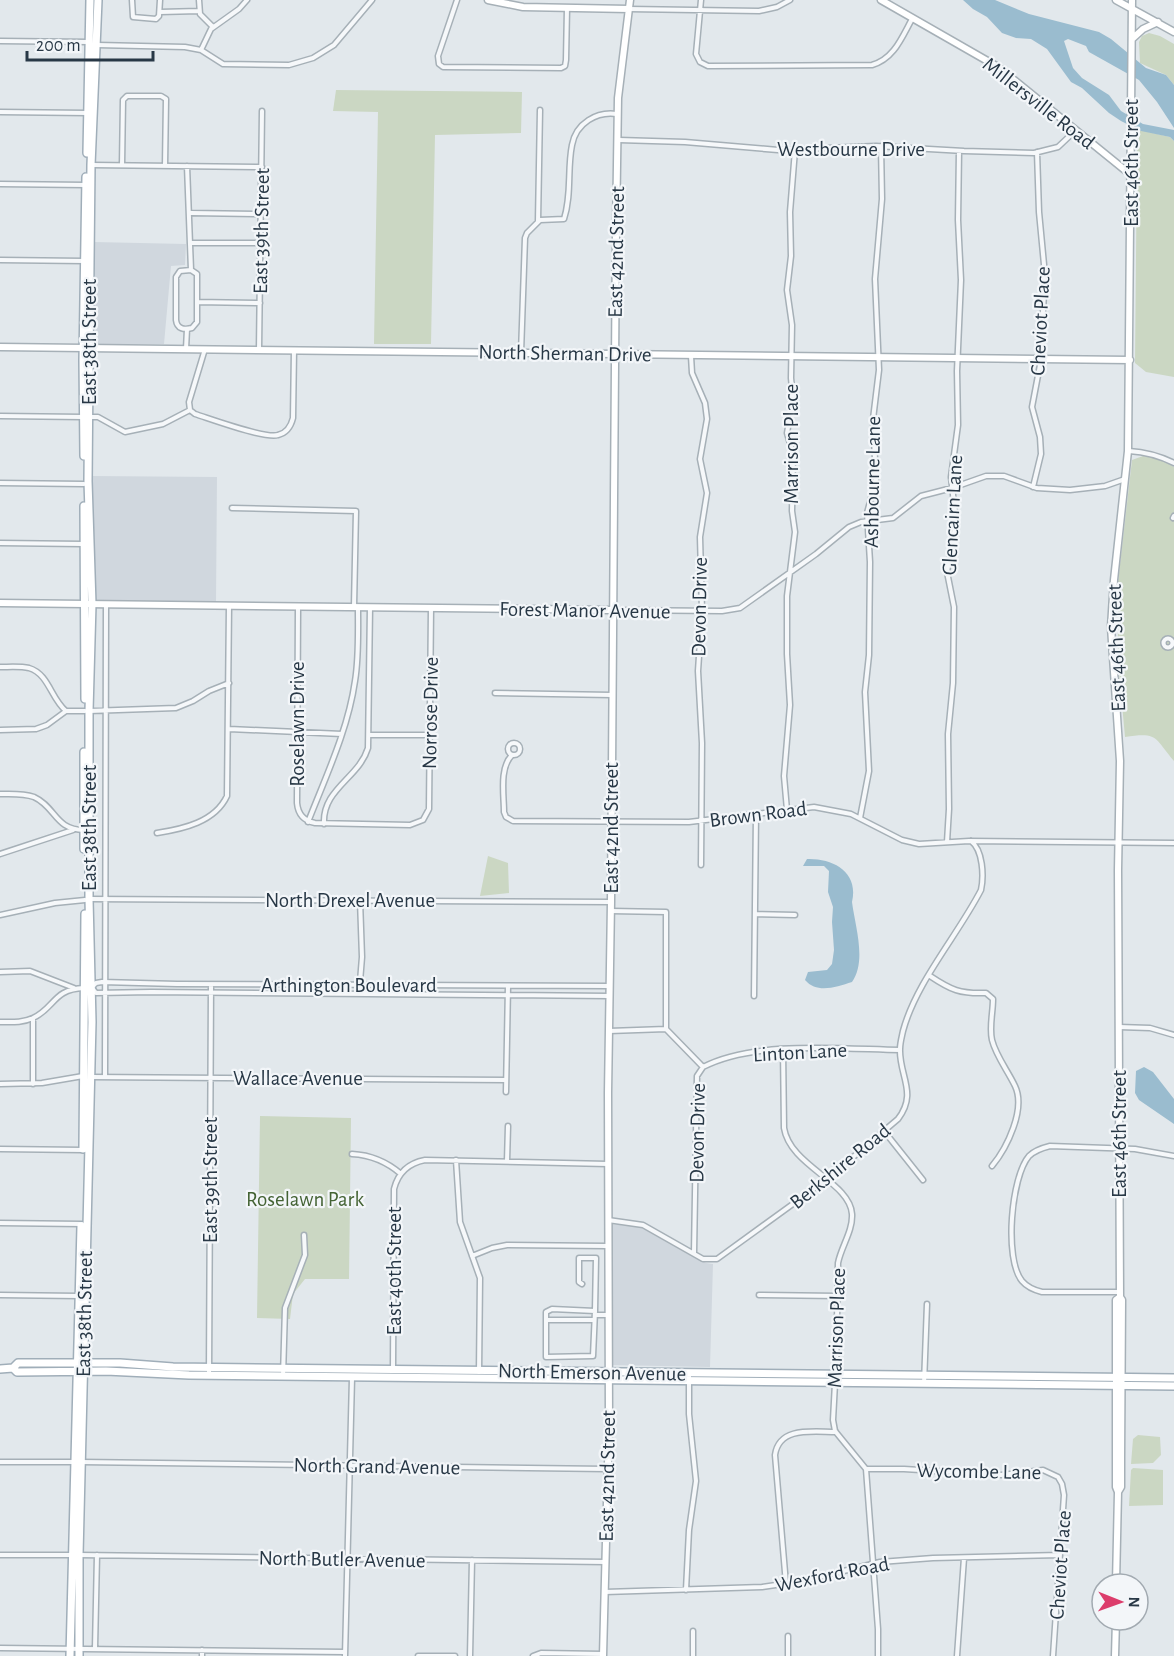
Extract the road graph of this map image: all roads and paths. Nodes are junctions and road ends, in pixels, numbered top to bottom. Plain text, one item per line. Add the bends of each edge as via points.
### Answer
1 (90, 0) edge
2 (98, 0) edge
3 (132, 0) edge
4 (160, 0) edge
5 (199, 0) edge
6 (247, 0) edge
7 (372, 0) edge
8 (457, 0) edge
9 (488, 0) edge
10 (630, 0) edge
11 (701, 0) edge
12 (790, 0) edge
13 (882, 0) edge
14 (1116, 0) edge
15 (1132, 0) edge
16 (532, 4) edge
17 (557, 4) edge
18 (567, 8) junction
19 (1132, 8) junction
20 (629, 9) junction
21 (199, 11) junction
22 (700, 11) junction
23 (160, 12) junction
24 (912, 19) junction
25 (1158, 22) junction
26 (213, 27) junction
27 (1174, 32) edge
28 (0, 41) edge
29 (1132, 42) junction
30 (93, 43) junction
31 (201, 50) junction
32 (540, 110) dead end
33 (262, 111) dead end
34 (0, 112) edge
35 (88, 113) junction
36 (618, 114) junction
37 (1076, 130) junction
38 (619, 140) junction
39 (881, 146) junction
40 (795, 150) junction
41 (959, 151) junction
42 (1037, 152) junction
43 (91, 165) junction
44 (122, 165) junction
45 (165, 166) junction
46 (187, 166) junction
47 (262, 167) junction
48 (1131, 175) junction
49 (0, 184) edge
50 (86, 185) junction
51 (190, 213) junction
52 (261, 214) junction
53 (538, 222) junction
54 (191, 243) junction
55 (261, 243) junction
56 (0, 260) edge
57 (85, 261) junction
58 (191, 270) junction
59 (197, 302) junction
60 (260, 303) junction
61 (187, 329) junction
62 (0, 347) edge
63 (86, 349) junction
64 (186, 349) junction
65 (205, 349) junction
66 (259, 350) junction
67 (294, 350) junction
68 (521, 353) junction
69 (614, 354) junction
70 (691, 355) junction
71 (791, 356) junction
72 (877, 356) junction
73 (957, 357) junction
74 (1041, 358) junction
75 (1130, 360) junction
76 (190, 410) junction
77 (0, 416) edge
78 (86, 417) junction
79 (1128, 452) junction
80 (1174, 463) edge
81 (1125, 479) junction
82 (0, 483) edge
83 (84, 484) junction
84 (1033, 487) junction
85 (952, 488) junction
86 (232, 508) dead end
87 (868, 522) junction
88 (0, 543) edge
89 (84, 544) junction
90 (790, 572) junction
91 (0, 603) edge
92 (88, 604) junction
93 (106, 604) junction
94 (229, 606) junction
95 (298, 606) junction
96 (356, 607) junction
97 (370, 608) junction
98 (431, 608) junction
99 (612, 610) junction
100 (702, 611) junction
101 (0, 667) edge
102 (229, 683) junction
103 (495, 693) dead end
104 (612, 695) junction
105 (66, 711) junction
106 (87, 711) junction
107 (105, 711) junction
108 (229, 729) junction
109 (0, 730) edge
110 (297, 733) junction
111 (342, 735) junction
112 (370, 735) junction
113 (430, 735) junction
114 (512, 755) dead end
115 (0, 794) edge
116 (788, 810) junction
117 (756, 814) junction
118 (860, 818) junction
119 (701, 821) junction
120 (308, 822) junction
121 (611, 822) junction
122 (324, 824) junction
123 (73, 830) junction
124 (84, 830) junction
125 (157, 833) dead end
126 (970, 841) junction
127 (947, 842) junction
128 (1119, 842) junction
129 (1174, 843) edge
130 (0, 854) edge
131 (701, 866) dead end
132 (105, 899) junction
133 (87, 900) junction
134 (360, 900) junction
135 (611, 902) junction
136 (611, 911) junction
137 (755, 914) junction
138 (0, 915) edge
139 (795, 915) dead end
140 (0, 972) edge
141 (930, 976) junction
142 (105, 983) junction
143 (211, 984) junction
144 (359, 985) junction
145 (508, 986) junction
146 (610, 986) junction
147 (74, 988) junction
148 (89, 988) junction
149 (105, 993) junction
150 (211, 993) junction
151 (359, 993) junction
152 (508, 994) junction
153 (609, 996) junction
154 (754, 996) dead end
155 (33, 1018) junction
156 (0, 1022) edge
157 (1119, 1026) junction
158 (666, 1029) junction
159 (609, 1030) junction
160 (1174, 1035) edge
161 (783, 1049) junction
162 (900, 1050) junction
163 (703, 1067) junction
164 (87, 1077) junction
165 (105, 1077) junction
166 (210, 1078) junction
167 (506, 1080) junction
168 (0, 1084) edge
169 (33, 1084) junction
170 (506, 1092) dead end
171 (508, 1126) dead end
172 (884, 1131) junction
173 (1120, 1148) junction
174 (0, 1149) edge
175 (83, 1150) junction
176 (352, 1154) dead end
177 (1174, 1156) edge
178 (456, 1160) junction
179 (507, 1161) junction
180 (608, 1164) junction
181 (992, 1166) dead end
182 (401, 1174) junction
183 (826, 1180) junction
184 (923, 1180) dead end
185 (607, 1220) junction
186 (0, 1223) edge
187 (82, 1224) junction
188 (304, 1235) dead end
189 (607, 1246) junction
190 (694, 1254) junction
191 (472, 1256) junction
192 (582, 1284) dead end
193 (1120, 1294) junction
194 (759, 1295) dead end
195 (0, 1296) edge
196 (79, 1296) junction
197 (837, 1296) junction
198 (927, 1304) dead end
199 (595, 1315) junction
200 (608, 1315) junction
201 (546, 1320) junction
202 (81, 1362) junction
203 (13, 1368) junction
204 (0, 1369) edge
205 (393, 1370) junction
206 (81, 1371) junction
207 (209, 1371) junction
208 (283, 1372) junction
209 (352, 1373) junction
210 (479, 1374) junction
211 (609, 1376) junction
212 (689, 1377) junction
213 (1174, 1378) edge
214 (836, 1379) junction
215 (924, 1380) junction
216 (1119, 1382) junction
217 (1174, 1386) edge
218 (836, 1432) junction
219 (0, 1462) edge
220 (78, 1462) junction
221 (349, 1466) junction
222 (607, 1469) junction
223 (866, 1469) junction
224 (1056, 1476) joint
225 (0, 1555) edge
226 (76, 1555) junction
227 (1060, 1555) junction
228 (97, 1556) junction
229 (347, 1558) junction
230 (964, 1558) junction
231 (472, 1560) junction
232 (606, 1562) junction
233 (873, 1564) junction
234 (1116, 1572) edge
235 (786, 1584) junction
236 (686, 1590) junction
237 (605, 1592) junction
238 (693, 1630) dead end
239 (1116, 1632) edge
240 (788, 1636) dead end
241 (0, 1648) edge
242 (95, 1648) junction
243 (202, 1650) junction
244 (70, 1652) edge
245 (79, 1652) edge
246 (345, 1654) edge
247 (603, 1655) edge
248 (202, 1656) edge
249 (418, 1656) edge
250 (455, 1656) edge
251 (470, 1656) edge
252 (533, 1656) edge
253 (693, 1656) edge
254 (788, 1656) edge
255 (878, 1656) edge
256 (957, 1656) edge
257 (1053, 1656) edge
258 (1115, 1656) edge

1 - 30 main road, East 38th Street
2 - 30 main road, East 38th Street
3 - 23 street via 131,13 135,19 156,19
4 - 23 street
5 - 21 street
6 - 26 street
7 - 31 street via 342,38 322,54 294,64 223,64
8 - 18 street via 438,56 443,67 561,68 566,60
9 - 16 main road via 511,6
10 - 20 main road, East 42nd Street
11 - 22 street
12 - 22 street via 759,11
13 - 24 main road, Millersville Road
14 - 19 main road
15 - 19 main road, East 46th Street
16 - 17 main road
17 - 18 main road
18 - 20 main road
19 - 25 main road
19 - 29 main road, East 46th Street
20 - 22 street
20 - 36 main road, East 42nd Street
21 - 23 street
21 - 26 street
22 - 24 street via 696,52 699,61 708,66 872,65 891,55
24 - 37 main road, Millersville Road via 998,67
25 - 27 main road
25 - 29 main road via 1143,29
26 - 31 street
28 - 30 street
29 - 48 main road, East 46th Street
30 - 31 street
30 - 35 main road, East 38th Street
30 - 43 main road, East 38th Street
32 - 53 street
33 - 47 street, East 39th Street
34 - 35 street
35 - 50 main road, East 38th Street
36 - 38 main road, East 42nd Street
36 - 53 street via 597,115 578,131 572,145 565,218
37 - 42 street, Westbourne Drive via 1058,147
37 - 48 main road, Millersville Road
38 - 40 street, Westbourne Drive
38 - 69 main road, East 42nd Street
39 - 40 street, Westbourne Drive
39 - 41 street, Westbourne Drive
39 - 72 street, Ashbourne Lane via 882,198 875,279
40 - 71 street, Marrison Place via 787,290
41 - 42 street, Westbourne Drive
41 - 73 street, Glencairn Lane via 962,280
42 - 74 street, Cheviot Place via 1045,274
43 - 44 street
43 - 63 main road, East 38th Street
44 - 45 street
44 - 45 street via 123,100 127,96 165,98
45 - 46 street
46 - 47 street
46 - 51 street
47 - 52 street, East 39th Street
48 - 75 main road, East 46th Street
49 - 50 street
50 - 57 main road, East 38th Street
51 - 52 street
51 - 54 street
52 - 55 street, East 39th Street
53 - 68 street via 525,238
54 - 55 street
54 - 58 street
55 - 60 street, East 39th Street
56 - 57 street
57 - 63 main road, East 38th Street
58 - 59 street via 197,274
58 - 61 street via 183,270 176,277 177,323
59 - 60 street
59 - 61 street via 196,325
60 - 66 street, East 39th Street
61 - 64 street
62 - 63 main road, North Sherman Drive
63 - 64 main road, North Sherman Drive
63 - 78 main road, East 38th Street
64 - 65 main road, North Sherman Drive
65 - 66 main road, North Sherman Drive
65 - 76 street
66 - 67 main road, North Sherman Drive
67 - 68 main road, North Sherman Drive
67 - 76 street via 293,420 282,434 268,435
68 - 69 main road, North Sherman Drive
69 - 70 main road, North Sherman Drive
69 - 99 main road, East 42nd Street
70 - 71 main road, North Sherman Drive
70 - 100 street, Devon Drive via 692,374 707,413 700,455 707,493 700,527
71 - 72 main road, North Sherman Drive
71 - 90 street, Marrison Place via 793,404 787,433 793,454 795,532
72 - 73 main road, North Sherman Drive
72 - 87 street, Ashbourne Lane via 879,378 873,429 876,480
73 - 74 main road, North Sherman Drive
73 - 85 street, Glencairn Lane via 958,430
74 - 75 main road, North Sherman Drive
74 - 84 street, Cheviot Place via 1032,407 1041,454
75 - 79 main road, East 46th Street
76 - 78 street via 163,424 125,432 98,417
77 - 78 street
78 - 83 main road, East 38th Street
78 - 92 main road, East 38th Street
79 - 80 street via 1157,454
79 - 81 main road, East 46th Street
81 - 84 street, Forest Manor Avenue via 1078,490
81 - 128 main road, East 46th Street via 1112,618 1120,761
82 - 83 street
83 - 89 main road, East 38th Street
84 - 85 street, Forest Manor Avenue via 995,475
85 - 87 street, Forest Manor Avenue via 921,496 893,518
85 - 127 street, Glencairn Lane via 956,516 947,572 954,607
86 - 96 street via 356,511
87 - 90 street, Forest Manor Avenue via 847,528
87 - 118 street, Ashbourne Lane via 869,655 865,692 869,765
88 - 89 street
89 - 92 main road, East 38th Street
90 - 100 street, Forest Manor Avenue via 740,608
90 - 116 street, Marrison Place via 789,717 784,776
91 - 92 main road, Forest Manor Avenue
92 - 93 main road, Forest Manor Avenue
92 - 106 main road, East 38th Street
93 - 94 main road, Forest Manor Avenue
93 - 107 street
94 - 95 main road, Forest Manor Avenue
94 - 102 street
95 - 96 main road, Forest Manor Avenue
95 - 110 street, Roselawn Drive
96 - 97 main road, Forest Manor Avenue
96 - 111 street via 357,665
97 - 98 main road, Forest Manor Avenue
97 - 112 street
98 - 99 main road, Forest Manor Avenue
98 - 113 street, Norrose Drive
99 - 100 street, Forest Manor Avenue
99 - 104 main road, East 42nd Street
100 - 119 street, Devon Drive via 698,671
101 - 105 street via 36,670
102 - 107 street via 178,707
102 - 108 street
103 - 104 street
104 - 121 main road, East 42nd Street
105 - 106 street
105 - 109 street via 40,728
106 - 107 street
106 - 124 main road, East 38th Street
106 - 133 main road, East 38th Street
107 - 132 street
108 - 110 street
108 - 125 street via 229,791 225,802 192,826
110 - 111 street
110 - 120 street, Roselawn Drive via 297,803 299,813
111 - 120 street
112 - 113 street
112 - 122 street via 361,764 327,802
113 - 122 street, Norrose Drive via 429,809 420,823
114 - 121 street, Brown Road via 505,770 507,818
115 - 123 street via 33,797
116 - 117 street, Brown Road
116 - 118 street, Brown Road via 818,807
117 - 119 street, Brown Road
117 - 137 street
118 - 127 street, Brown Road via 907,842
119 - 121 street, Brown Road
119 - 131 street, Devon Drive
120 - 122 street
121 - 135 main road, East 42nd Street
123 - 124 street
123 - 130 street
124 - 133 main road, East 38th Street
126 - 127 street, Brown Road
126 - 128 street, Brown Road
126 - 141 street, Berkshire Road via 979,850 981,890
128 - 129 street, Brown Road
128 - 157 main road, East 46th Street
132 - 133 street, North Drexel Avenue
132 - 134 street, North Drexel Avenue
132 - 142 street
133 - 138 street, North Drexel Avenue
133 - 148 main road, East 38th Street
134 - 135 street, North Drexel Avenue
134 - 144 street
135 - 136 main road, East 42nd Street
136 - 146 main road, East 42nd Street
136 - 158 street via 666,912
137 - 139 street
137 - 154 street
140 - 147 street via 30,971
141 - 162 street, Berkshire Road via 909,1014
141 - 181 street via 956,991 986,993 993,999 991,1037 1017,1089 1019,1104 1002,1154
142 - 143 street, Arthington Boulevard
142 - 148 street, Arthington Boulevard
142 - 149 street
143 - 144 street, Arthington Boulevard
143 - 150 street, East 39th Street
144 - 145 street, Arthington Boulevard
144 - 151 street
145 - 146 street, Arthington Boulevard
145 - 152 street
146 - 153 main road, East 42nd Street
147 - 148 street, Arthington Boulevard
147 - 155 street via 60,994
148 - 149 street, Arthington Boulevard
148 - 164 main road, East 38th Street
149 - 150 street, Arthington Boulevard
149 - 165 street
150 - 151 street, Arthington Boulevard
150 - 166 street, East 39th Street
151 - 152 street, Arthington Boulevard
152 - 153 street, Arthington Boulevard
152 - 167 street
153 - 159 main road, East 42nd Street
155 - 156 street
155 - 169 street
157 - 160 street via 1144,1027
157 - 173 main road, East 46th Street
158 - 159 street
158 - 163 street, Devon Drive
159 - 180 main road, East 42nd Street
161 - 162 street, Linton Lane
161 - 163 street, Linton Lane
161 - 183 street, Marrison Place via 786,1136 794,1150
162 - 172 street, Berkshire Road via 908,1098 901,1114
163 - 190 street, Devon Drive via 697,1076
164 - 165 street, Wallace Avenue
164 - 169 street, Wallace Avenue
164 - 175 main road, East 38th Street
164 - 202 main road, East 38th Street
165 - 166 street, Wallace Avenue
166 - 167 street, Wallace Avenue
166 - 207 street, East 39th Street
167 - 170 street
168 - 169 street, Wallace Avenue
171 - 179 street
172 - 183 street, Berkshire Road
172 - 184 street
173 - 177 street
173 - 193 main road, East 46th Street
173 - 193 street via 1050,1146 1033,1152 1016,1192 1011,1234 1017,1273 1032,1289
174 - 175 street
175 - 187 main road, East 38th Street
176 - 182 street via 375,1158
178 - 179 street
178 - 182 street via 419,1161
178 - 191 street via 459,1218
179 - 180 street
180 - 185 main road, East 42nd Street
182 - 205 street, East 40th Street via 394,1191
183 - 190 street, Berkshire Road via 721,1257 709,1260
183 - 197 street, Marrison Place via 847,1200 852,1215 839,1257
185 - 189 main road, East 42nd Street
185 - 190 street, Berkshire Road via 647,1227
186 - 187 street
187 - 196 main road, East 38th Street
188 - 208 street via 305,1255 285,1308
189 - 191 street via 511,1245
189 - 200 main road, East 42nd Street
191 - 210 street via 480,1278
192 - 199 street via 579,1258 596,1258
193 - 216 main road, East 46th Street
194 - 197 street
195 - 196 street
196 - 202 main road, East 38th Street
197 - 214 street, Marrison Place
198 - 215 street
199 - 200 street
199 - 201 street
199 - 201 street via 552,1309 546,1312
199 - 201 street via 594,1354 590,1358 546,1357
200 - 211 main road, East 42nd Street
202 - 203 main road, North Emerson Avenue via 18,1363
202 - 206 main road, East 38th Street
202 - 207 main road, North Emerson Avenue
203 - 204 main road, North Emerson Avenue
203 - 206 main road, North Emerson Avenue via 17,1372
205 - 209 main road, North Emerson Avenue
205 - 210 main road, North Emerson Avenue
206 - 207 main road, North Emerson Avenue
206 - 220 main road, East 38th Street
207 - 208 main road, North Emerson Avenue
208 - 209 main road, North Emerson Avenue
209 - 210 main road, North Emerson Avenue
209 - 221 street
210 - 211 main road, North Emerson Avenue
211 - 212 main road, North Emerson Avenue
211 - 222 main road, East 42nd Street
212 - 214 main road, North Emerson Avenue
212 - 236 street via 696,1483
213 - 216 main road, North Emerson Avenue
214 - 215 main road, North Emerson Avenue
214 - 218 street, Marrison Place
215 - 216 main road, North Emerson Avenue
216 - 217 main road, North Emerson Avenue
216 - 234 main road, East 46th Street
218 - 223 street
218 - 235 street via 792,1433 776,1448
219 - 220 street, North Grand Avenue
220 - 221 street, North Grand Avenue
220 - 226 main road, East 38th Street
221 - 222 street, North Grand Avenue
221 - 229 street
222 - 232 main road, East 42nd Street
223 - 224 street, Wycombe Lane via 1001,1475 1041,1470
223 - 233 street
224 - 227 street, Cheviot Place via 1064,1493
225 - 226 street, North Butler Avenue
226 - 228 street, North Butler Avenue
226 - 244 main road, East 38th Street
226 - 245 main road, East 38th Street
227 - 230 street, Wexford Road
227 - 257 street, Cheviot Place
228 - 229 street, North Butler Avenue
228 - 242 street
229 - 231 street, North Butler Avenue
229 - 246 street
230 - 233 street, Wexford Road
230 - 256 street
231 - 232 street, North Butler Avenue
231 - 251 street
232 - 237 main road, East 42nd Street
233 - 235 street, Wexford Road
233 - 255 street
235 - 236 street, Wexford Road
236 - 237 street, Wexford Road
237 - 247 main road, East 42nd Street
238 - 253 street
239 - 258 main road
240 - 254 street
241 - 244 street
242 - 243 street
242 - 245 street
243 - 246 street
243 - 248 street
244 - 245 street
247 - 252 street
249 - 250 street

